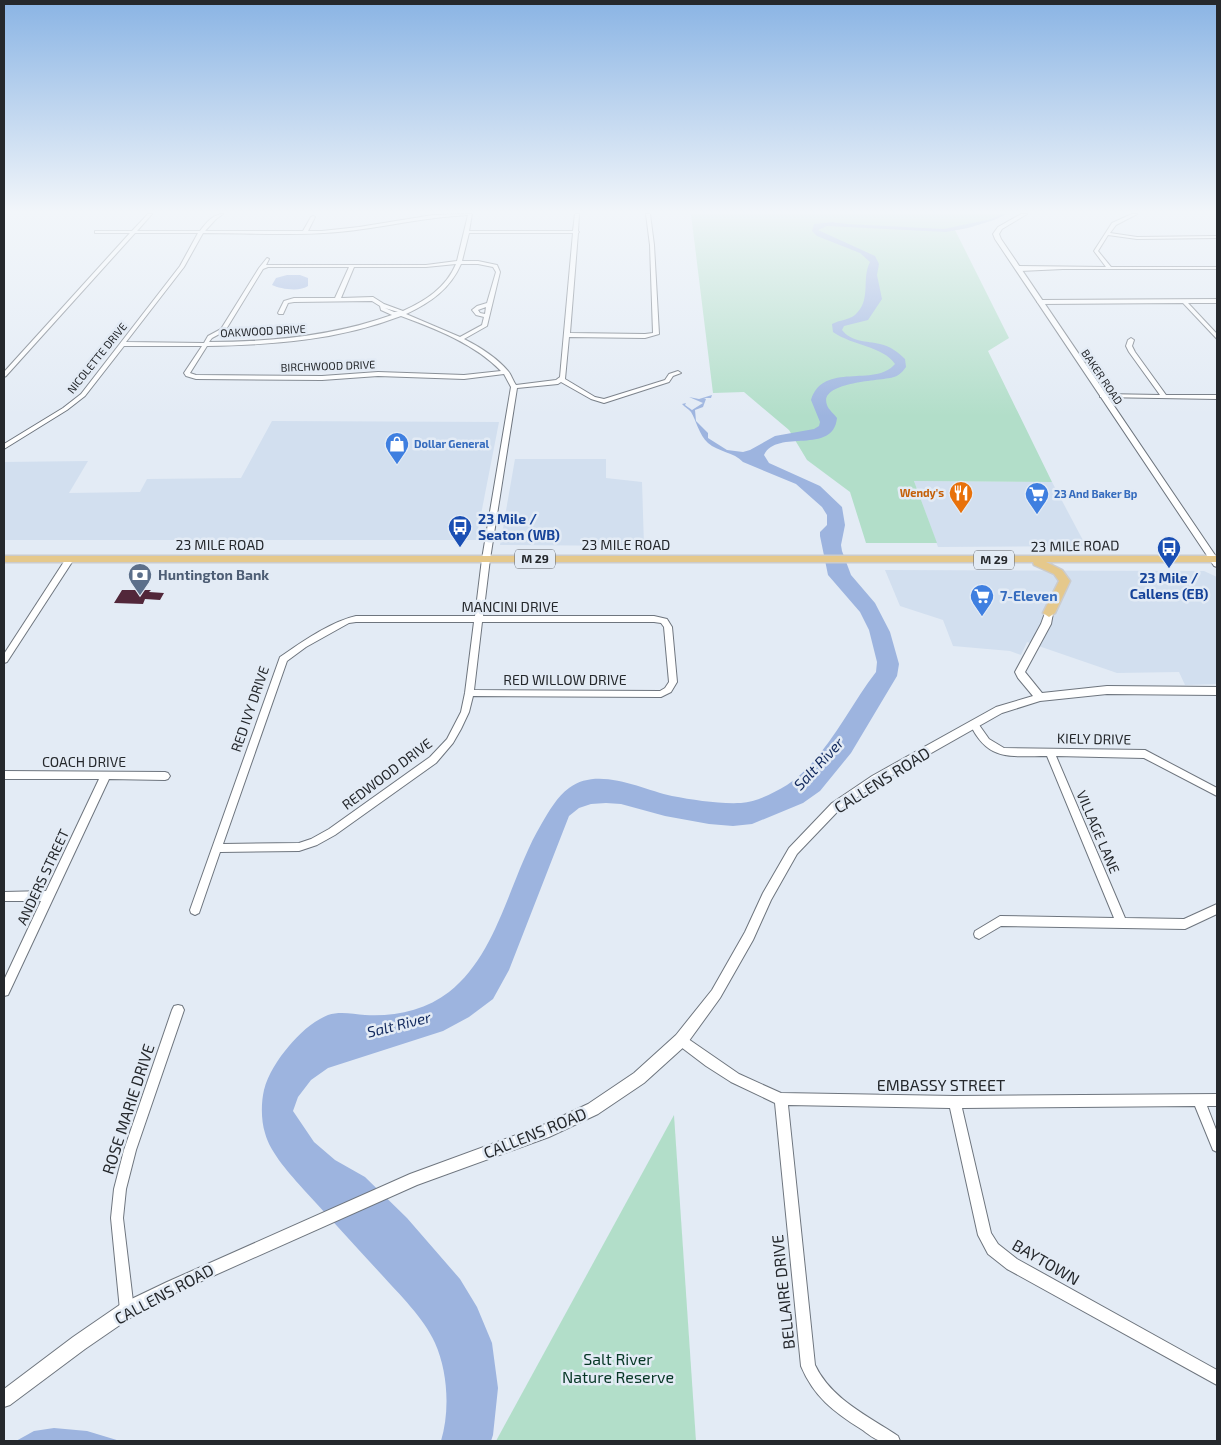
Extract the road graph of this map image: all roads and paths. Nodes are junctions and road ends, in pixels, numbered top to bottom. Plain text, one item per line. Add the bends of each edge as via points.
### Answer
1 (89, 281) edge
2 (170, 281) edge
3 (253, 281) edge
4 (345, 281) edge
5 (448, 281) edge
6 (495, 281) edge
7 (572, 281) edge
8 (654, 281) edge
9 (1027, 281) edge
10 (337, 300) junction
11 (1184, 301) junction
12 (1217, 301) edge
13 (1040, 302) junction
14 (490, 304) junction
15 (281, 313) dead end
16 (402, 314) junction
17 (487, 316) junction
18 (567, 335) junction
19 (1217, 337) edge
20 (460, 340) junction
21 (1131, 340) dead end
22 (122, 344) junction
23 (206, 344) junction
24 (506, 372) junction
25 (678, 373) dead end
26 (4, 375) edge
27 (562, 380) junction
28 (514, 387) junction
29 (1102, 396) junction
30 (1165, 397) junction
31 (1217, 398) edge
32 (4, 447) edge
33 (4, 559) edge
34 (70, 559) junction
35 (486, 559) junction
36 (1031, 560) junction
37 (1216, 561) edge
38 (1049, 613) joint
39 (356, 619) joint
40 (479, 619) junction
41 (4, 660) edge
42 (1217, 691) edge
43 (470, 693) junction
44 (661, 694) joint
45 (1040, 697) junction
46 (974, 724) junction
47 (1050, 752) junction
48 (4, 776) edge
49 (106, 776) junction
50 (165, 776) dead end
51 (1217, 792) edge
52 (216, 848) junction
53 (4, 896) edge
54 (48, 896) junction
55 (1217, 909) edge
56 (195, 910) dead end
57 (1121, 922) junction
58 (979, 934) dead end
59 (4, 991) edge
60 (178, 1010) dead end
61 (682, 1040) junction
62 (781, 1099) junction
63 (1198, 1100) junction
64 (1217, 1100) edge
65 (955, 1102) junction
66 (1217, 1146) edge
67 (128, 1310) junction
68 (1217, 1378) edge
69 (4, 1400) edge
70 (893, 1441) edge

1 - 26 street
2 - 22 street, NICOLETTE DRIVE
3 - 23 street via 223,330 210,337
4 - 10 street
5 - 16 street, OAKWOOD DRIVE via 431,297
6 - 14 street
7 - 18 street
8 - 18 street via 656,334
9 - 13 street, BAKER ROAD
10 - 15 street via 291,300 286,302
10 - 16 street via 373,300 400,310
11 - 12 street
11 - 13 street
11 - 19 street
13 - 29 street, BAKER ROAD
14 - 17 street
14 - 17 street via 475,310
16 - 20 street
16 - 23 street, OAKWOOD DRIVE via 341,333 305,340
17 - 20 street via 483,327
18 - 27 street
20 - 24 street via 491,358
21 - 30 street via 1132,352
22 - 23 street, OAKWOOD DRIVE
22 - 32 street, NICOLETTE DRIVE via 78,399
23 - 24 street, BIRCHWOOD DRIVE via 188,375 470,377
24 - 28 street
25 - 27 street via 667,381 604,401 596,400
27 - 28 street
28 - 35 street, REDWOOD DRIVE
29 - 30 street
29 - 37 street, BAKER ROAD
30 - 31 street
33 - 34 main road, 23 MILE ROAD / M 29
34 - 35 main road, 23 MILE ROAD / M 29
34 - 41 street
35 - 36 main road, 23 MILE ROAD / M 29
35 - 40 street, REDWOOD DRIVE
36 - 37 main road, 23 MILE ROAD / M 29
36 - 38 main road via 1055,570 1065,581
38 - 45 street via 1020,672
39 - 40 street, MANCINI DRIVE
39 - 52 street, RED IVY DRIVE via 303,645 283,659
40 - 43 street, REDWOOD DRIVE
40 - 44 street, MANCINI DRIVE via 664,621 668,627 673,682
42 - 45 street, CALLENS ROAD via 1107,690
43 - 44 street, RED WILLOW DRIVE
43 - 52 street, REDWOOD DRIVE via 465,712 450,742 433,760 332,832 299,847
45 - 46 street, CALLENS ROAD via 1012,704
46 - 47 street, KIELY DRIVE via 981,737 998,750 1010,753
46 - 61 street, CALLENS ROAD via 854,794 836,806 810,832 783,868 716,994
47 - 51 street, KIELY DRIVE via 1145,754
47 - 57 street, VILLAGE LANE
48 - 49 street, COACH DRIVE
49 - 50 street, COACH DRIVE
49 - 54 street, ANDERS STREET
52 - 56 street, RED IVY DRIVE
53 - 54 street
54 - 59 street, ANDERS STREET
55 - 57 street via 1185,924
57 - 58 street via 1000,921
60 - 67 street, ROSE MARIE DRIVE via 130,1150 120,1189 117,1218
61 - 62 street, EMBASSY STREET via 729,1074
61 - 67 street, CALLENS ROAD via 639,1078 593,1109 544,1132 415,1180 308,1226
62 - 65 street, EMBASSY STREET
62 - 70 street, BELLAIRE DRIVE via 808,1366 827,1395
63 - 64 street, EMBASSY STREET
63 - 65 street, EMBASSY STREET
63 - 66 street
65 - 68 street, BAYTOWN via 985,1235 992,1249 1012,1264
67 - 69 street, CALLENS ROAD

